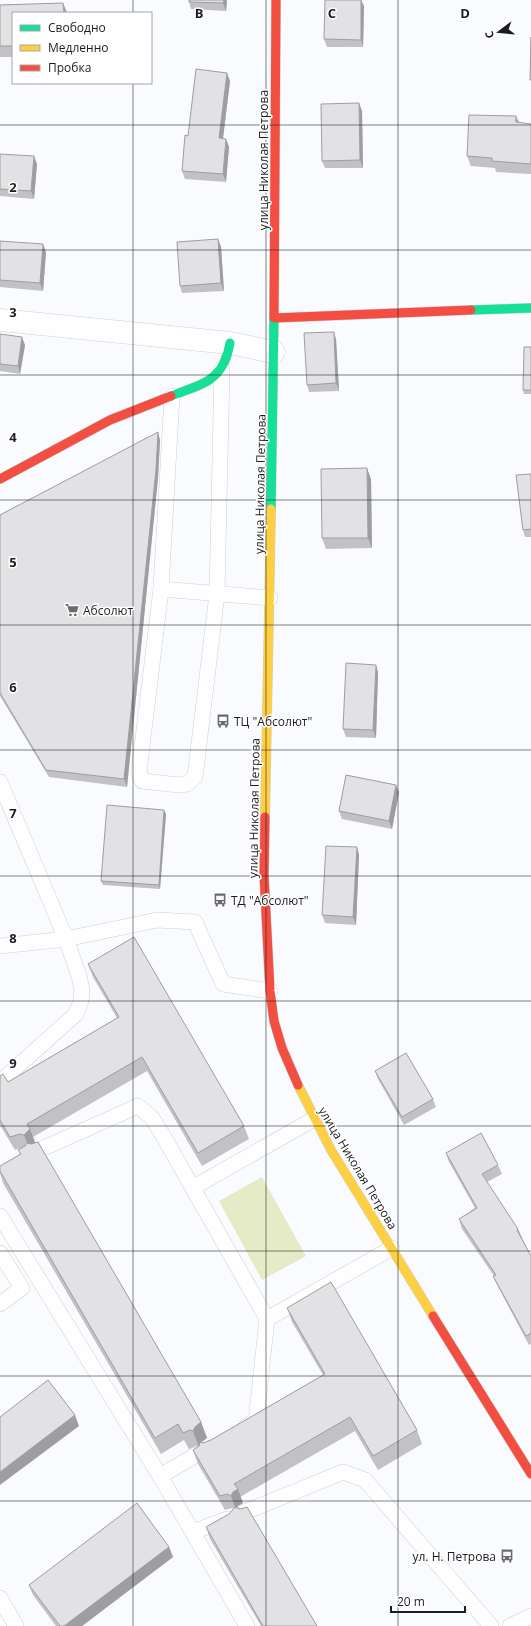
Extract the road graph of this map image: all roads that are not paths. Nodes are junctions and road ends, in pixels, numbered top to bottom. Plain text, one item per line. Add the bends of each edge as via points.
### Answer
1 (276, 0) edge
2 (531, 308) edge
3 (274, 318) junction
4 (0, 320) edge
5 (230, 343) junction
6 (274, 352) junction
7 (222, 369) junction
8 (172, 396) junction
9 (0, 478) edge
10 (161, 589) junction
11 (217, 594) junction
12 (270, 598) junction
13 (0, 782) edge
14 (66, 939) junction
15 (0, 946) edge
16 (270, 991) junction
17 (0, 1082) edge
18 (314, 1119) junction
19 (37, 1151) edge
20 (194, 1187) junction
21 (0, 1216) edge
22 (392, 1248) junction
23 (0, 1253) edge
24 (0, 1304) edge
25 (267, 1319) junction
26 (236, 1433) edge
27 (196, 1455) edge
28 (531, 1474) edge
29 (160, 1476) junction
30 (193, 1532) junction
31 (0, 1598) edge
32 (531, 1616) edge
33 (16, 1626) edge
34 (247, 1626) edge
35 (491, 1626) edge
36 (510, 1626) edge

1 - 3 main road, улица Николая Петрова
2 - 3 main road
3 - 6 main road, улица Николая Петрова
4 - 5 street
5 - 6 street
5 - 7 main road via 228,358
6 - 12 main road, улица Николая Петрова
7 - 8 main road via 211,380
7 - 11 lane
8 - 9 main road via 110,420
8 - 10 lane
10 - 11 lane
10 - 11 lane via 139,772 142,781 179,785 187,784 195,777
11 - 12 lane
12 - 16 main road, улица Николая Петрова via 264,875
13 - 14 lane
14 - 15 lane
14 - 16 lane via 157,920 195,922 223,984
14 - 17 lane via 82,990 76,1014
16 - 18 main road, улица Николая Петрова via 274,1021 282,1048
18 - 20 lane
18 - 22 main road, улица Николая Петрова
19 - 20 lane via 138,1106 152,1118
20 - 25 lane
21 - 29 lane
22 - 25 lane
22 - 28 main road, улица Николая Петрова
23 - 24 lane via 22,1288
25 - 26 lane via 256,1421
27 - 29 lane
29 - 30 lane
30 - 34 lane
30 - 35 lane via 343,1472 365,1480
31 - 33 lane
32 - 36 lane

